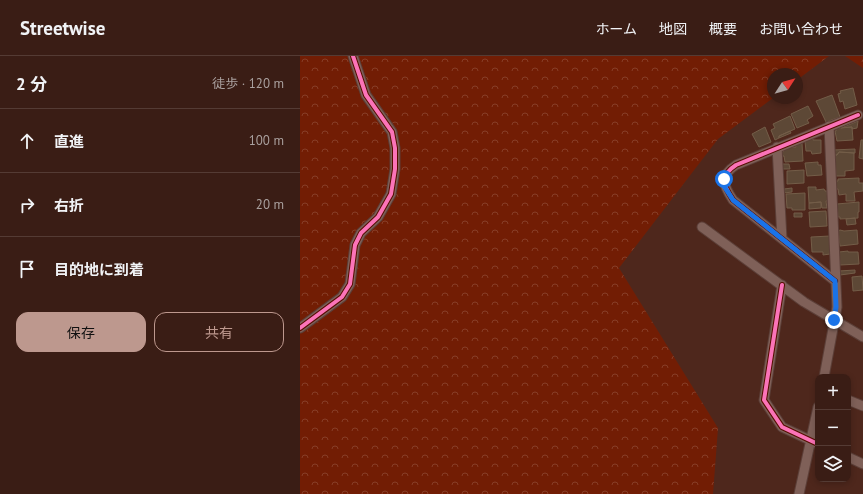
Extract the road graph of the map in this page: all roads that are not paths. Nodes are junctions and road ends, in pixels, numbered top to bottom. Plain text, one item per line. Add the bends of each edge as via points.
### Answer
1 (353, 56) edge
2 (858, 115) dead end
3 (829, 126) junction
4 (777, 147) junction
5 (702, 226) dead end
6 (782, 239) junction
7 (835, 281) junction
8 (782, 286) junction
9 (834, 320) junction
10 (300, 328) edge
11 (863, 338) edge
12 (825, 374) edge
13 (851, 401) edge
14 (863, 406) edge
15 (818, 410) edge
16 (814, 443) edge
17 (851, 458) edge
18 (863, 464) edge
19 (801, 493) edge

1 - 10 street via 366,95 392,132 395,148 391,194 378,217 361,233 355,245 350,284 342,297
2 - 3 street
3 - 4 street
3 - 7 street
4 - 6 street
4 - 6 street via 731,168 726,173 724,186 733,200
5 - 8 street
6 - 7 street
7 - 9 street
8 - 9 street
8 - 16 street via 764,400 782,427
9 - 11 street
9 - 12 street
13 - 14 street
15 - 16 street
16 - 19 street
17 - 18 street

